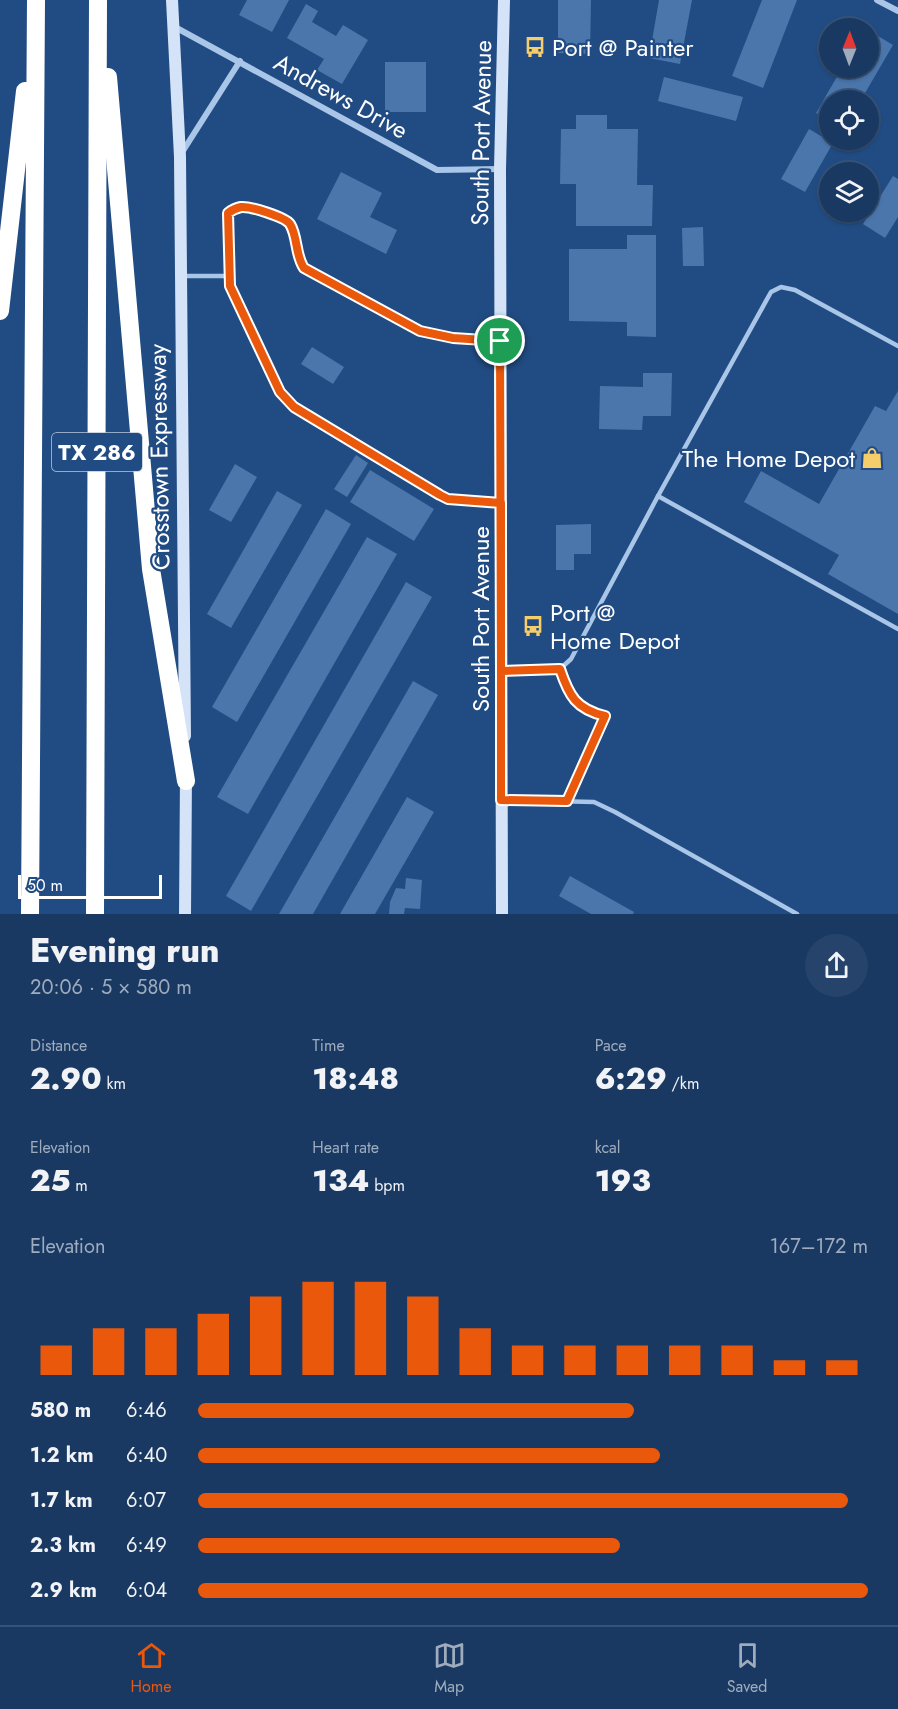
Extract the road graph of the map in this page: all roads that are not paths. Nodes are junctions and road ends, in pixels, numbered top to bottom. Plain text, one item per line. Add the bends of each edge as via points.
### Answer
1 (36, 0) edge
2 (100, 0) edge
3 (172, 0) edge
4 (504, 0) edge
5 (877, 0) edge
6 (898, 11) edge
7 (172, 26) junction
8 (240, 61) junction
9 (180, 157) junction
10 (500, 169) junction
11 (181, 276) junction
12 (230, 276) junction
13 (0, 311) edge
14 (500, 341) junction
15 (898, 346) edge
16 (658, 496) junction
17 (501, 503) junction
18 (898, 629) edge
19 (560, 669) junction
20 (501, 671) junction
21 (186, 782) junction
22 (501, 800) junction
23 (567, 801) junction
24 (30, 909) edge
25 (95, 909) edge
26 (185, 914) edge
27 (502, 914) edge
28 (796, 914) edge

1 - 13 highway
1 - 24 highway, TX 286
2 - 21 highway via 151,569
2 - 25 highway, TX 286
3 - 7 main road, Crosstown Expressway
4 - 10 main road, South Port Avenue
5 - 6 street
7 - 8 street, Andrews Drive
7 - 9 main road, Crosstown Expressway
8 - 9 street
8 - 10 street, Andrews Drive via 437,170
9 - 11 main road, Crosstown Expressway
10 - 14 main road, South Port Avenue
11 - 12 lane
11 - 21 main road, Crosstown Expressway
12 - 14 lane via 228,213 249,207 286,220 304,268 420,331
12 - 17 lane via 230,286 280,392 294,407 448,499
14 - 17 main road, South Port Avenue
15 - 16 lane via 795,290 781,287 771,292
16 - 18 lane
16 - 19 lane via 571,659
17 - 20 main road, South Port Avenue
19 - 20 lane
19 - 23 lane via 568,693 588,712 605,716
20 - 22 main road, South Port Avenue
21 - 26 main road, Crosstown Expressway
22 - 23 lane
22 - 27 main road, South Port Avenue
23 - 28 lane via 594,802 615,812

